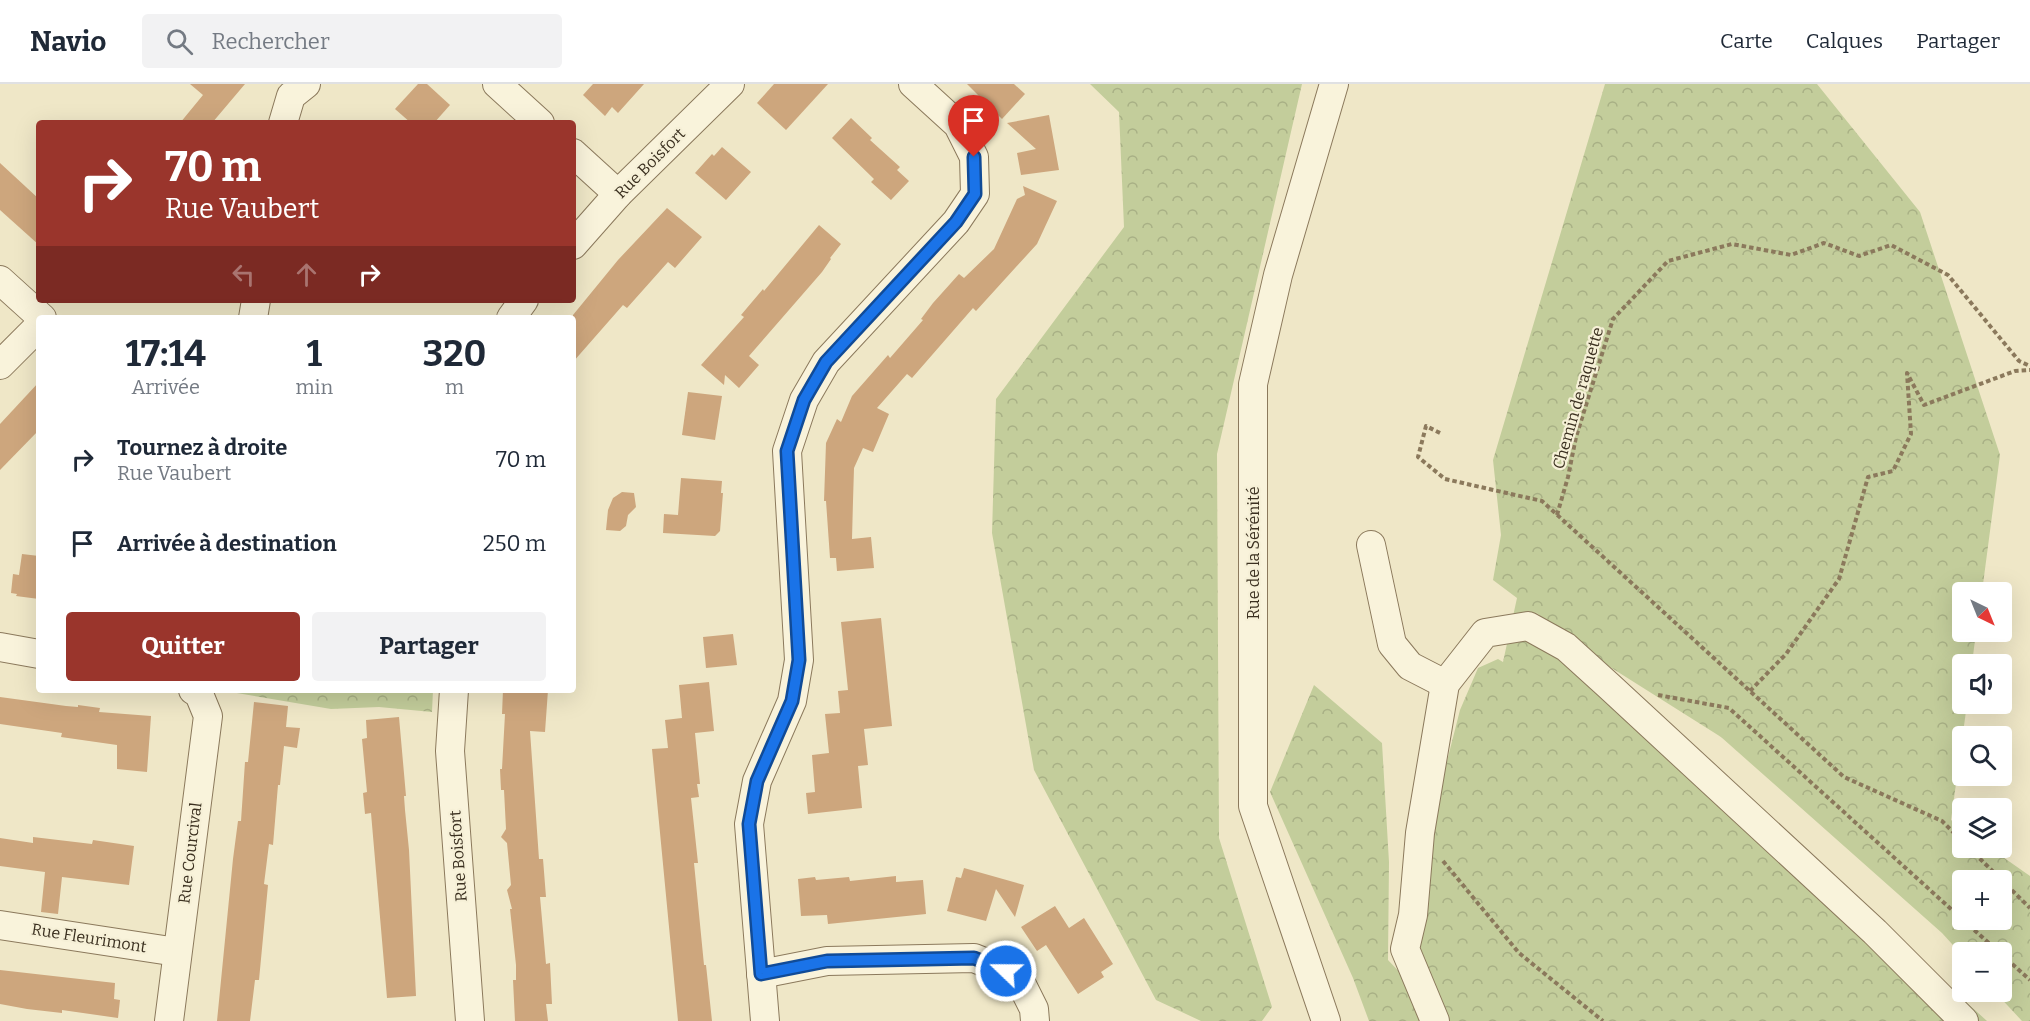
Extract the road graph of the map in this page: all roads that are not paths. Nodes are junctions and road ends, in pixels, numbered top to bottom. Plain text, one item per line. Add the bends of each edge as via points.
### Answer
1 (306, 84) edge
2 (497, 84) edge
3 (730, 84) edge
4 (913, 84) edge
5 (1334, 84) edge
6 (284, 120) edge
7 (537, 120) edge
8 (576, 156) edge
9 (618, 194) junction
10 (576, 242) edge
11 (0, 280) edge
12 (39, 315) edge
13 (36, 329) edge
14 (0, 365) edge
15 (1371, 545) dead end
16 (0, 647) edge
17 (36, 653) edge
18 (1445, 684) junction
19 (198, 693) edge
20 (454, 693) edge
21 (0, 925) edge
22 (177, 952) junction
23 (761, 974) junction
24 (169, 1021) edge
25 (470, 1021) edge
26 (765, 1021) edge
27 (1035, 1021) edge
28 (1326, 1021) edge
29 (1435, 1021) edge
30 (1964, 1021) edge

1 - 6 street via 291,96
2 - 7 street
3 - 9 street, Rue Boisfort
4 - 23 street via 958,125 974,157 975,194 956,222 826,362 804,400 787,451 799,660 792,701 757,781 749,824
5 - 28 street, Rue de la Sérénité via 1278,275 1253,384 1253,806
8 - 9 street
9 - 10 street, Rue Boisfort
11 - 12 street
13 - 14 street
15 - 18 street via 1392,644 1410,666
16 - 17 street
18 - 29 street via 1405,950
18 - 30 street via 1485,633 1528,626 1566,647 1875,932
19 - 22 street, Rue Courcival via 208,716
20 - 25 street, Rue Boisfort via 450,751
21 - 22 street, Rue Fleurimont
22 - 24 street, Rue Courcival
23 - 26 street
23 - 27 street via 827,961 974,958 1006,971 1022,985 1034,1009

